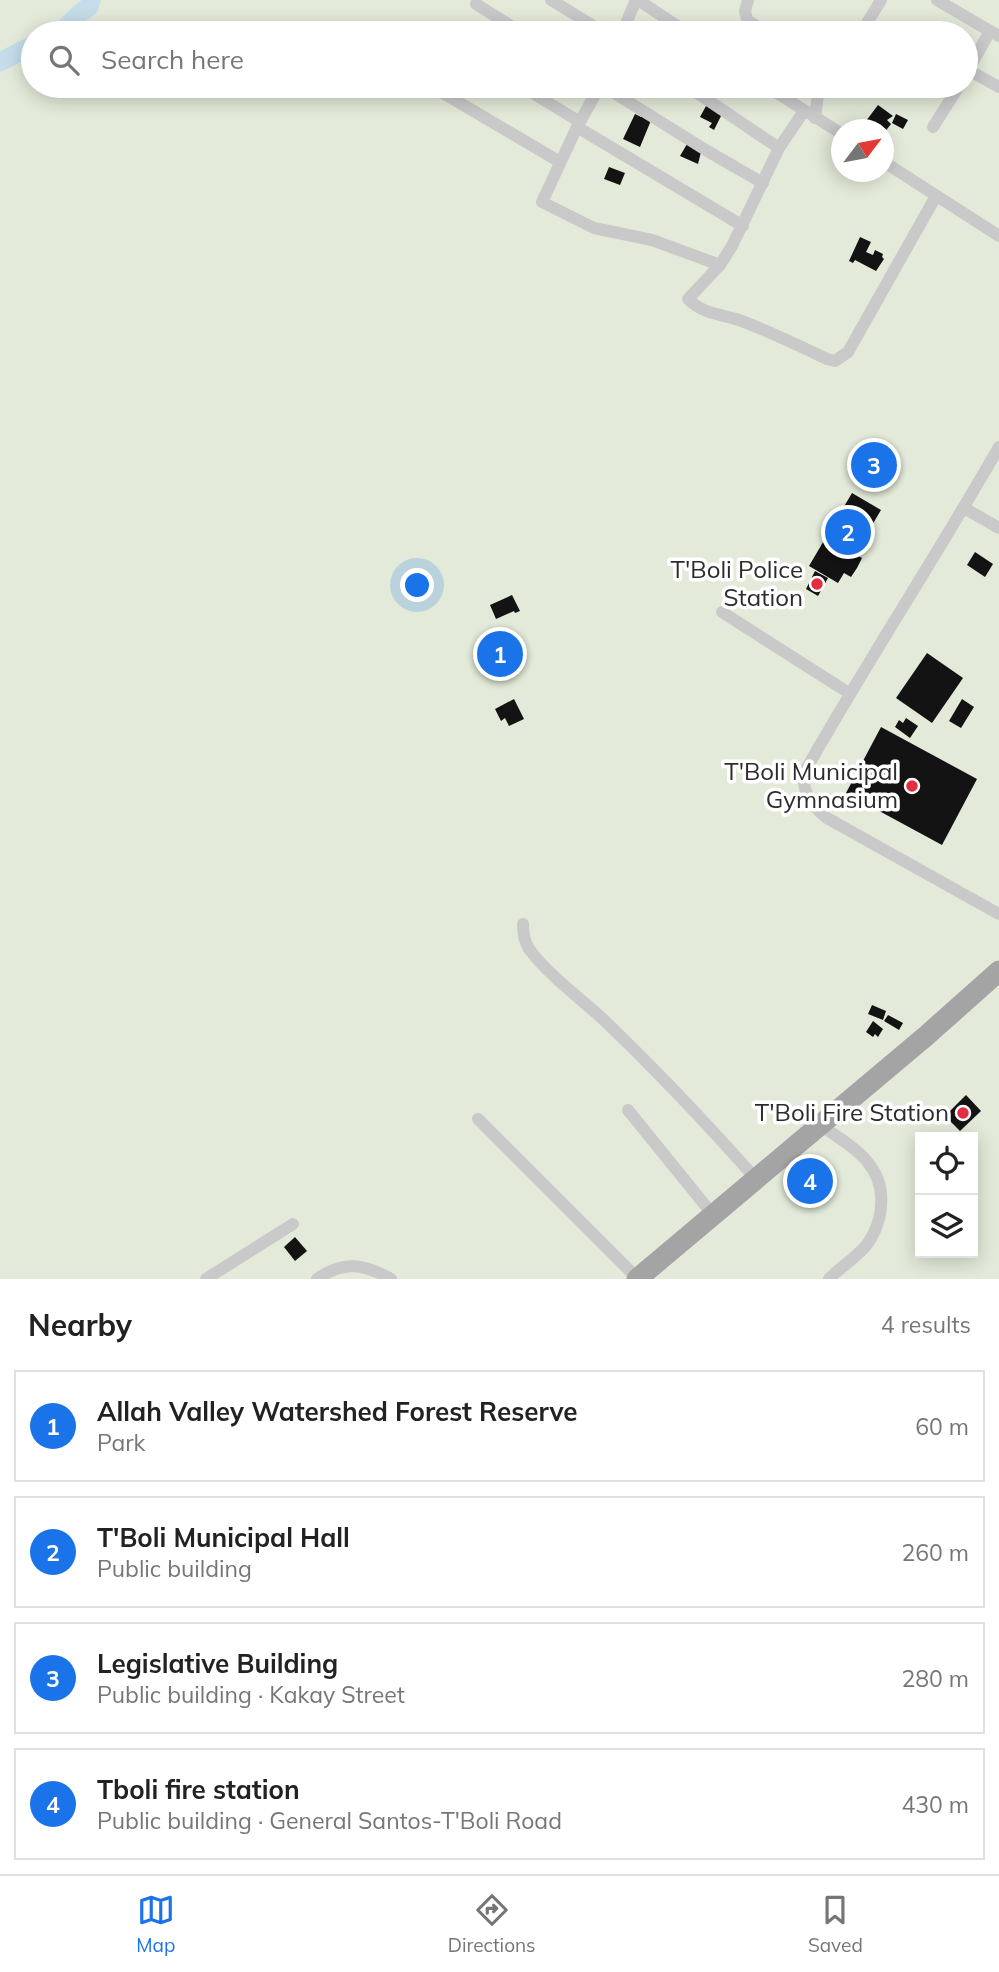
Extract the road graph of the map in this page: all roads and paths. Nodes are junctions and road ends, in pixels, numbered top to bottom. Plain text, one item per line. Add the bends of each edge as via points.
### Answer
1 (551, 0) edge
2 (637, 0) edge
3 (748, 0) edge
4 (881, 0) edge
5 (937, 0) edge
6 (476, 4) dead end
7 (503, 21) edge
8 (585, 21) edge
9 (627, 21) edge
10 (669, 21) edge
11 (749, 21) edge
12 (868, 21) edge
13 (973, 21) edge
14 (978, 24) edge
15 (995, 34) edge
16 (978, 57) edge
17 (978, 77) edge
18 (999, 87) edge
19 (452, 98) edge
20 (539, 98) edge
21 (594, 98) edge
22 (621, 98) edge
23 (705, 98) edge
24 (785, 98) edge
25 (815, 98) edge
26 (951, 98) edge
27 (810, 114) junction
28 (579, 124) junction
29 (933, 127) dead end
30 (831, 128) edge
31 (779, 148) junction
32 (560, 162) junction
33 (894, 169) edge
34 (763, 183) junction
35 (936, 196) junction
36 (743, 226) junction
37 (999, 236) edge
38 (720, 265) junction
39 (999, 447) edge
40 (964, 508) junction
41 (999, 528) edge
42 (722, 612) dead end
43 (849, 694) junction
44 (999, 914) edge
45 (523, 924) dead end
46 (999, 971) edge
47 (628, 1110) dead end
48 (478, 1119) dead end
49 (820, 1125) junction
50 (756, 1179) junction
51 (713, 1215) junction
52 (293, 1224) dead end
53 (206, 1279) edge
54 (317, 1279) edge
55 (391, 1279) edge
56 (638, 1279) edge
57 (829, 1279) edge

1 - 8 street
2 - 9 street
2 - 10 street
3 - 11 street
4 - 12 street
5 - 13 street
6 - 7 street
14 - 15 street
15 - 16 street
17 - 18 street
19 - 32 street
20 - 28 street
21 - 28 street
22 - 34 street
23 - 31 street
24 - 27 street
25 - 27 street
26 - 29 street
27 - 30 street
27 - 31 street
28 - 32 street
28 - 36 street
31 - 34 street
32 - 38 street via 542,202 594,228 652,240
33 - 35 street
34 - 36 street
35 - 37 street
35 - 38 street via 851,347 835,361 694,305 688,299
36 - 38 street
39 - 40 street
40 - 41 street
40 - 43 street
42 - 43 street
43 - 44 street via 804,773 811,804 827,818
45 - 50 street via 523,936 540,962 662,1077
46 - 49 main road
47 - 51 street
48 - 56 street
49 - 50 main road
49 - 57 street via 860,1153 881,1181 883,1195 874,1233
50 - 51 main road
51 - 56 main road
52 - 53 street
54 - 55 street via 326,1272 358,1265

